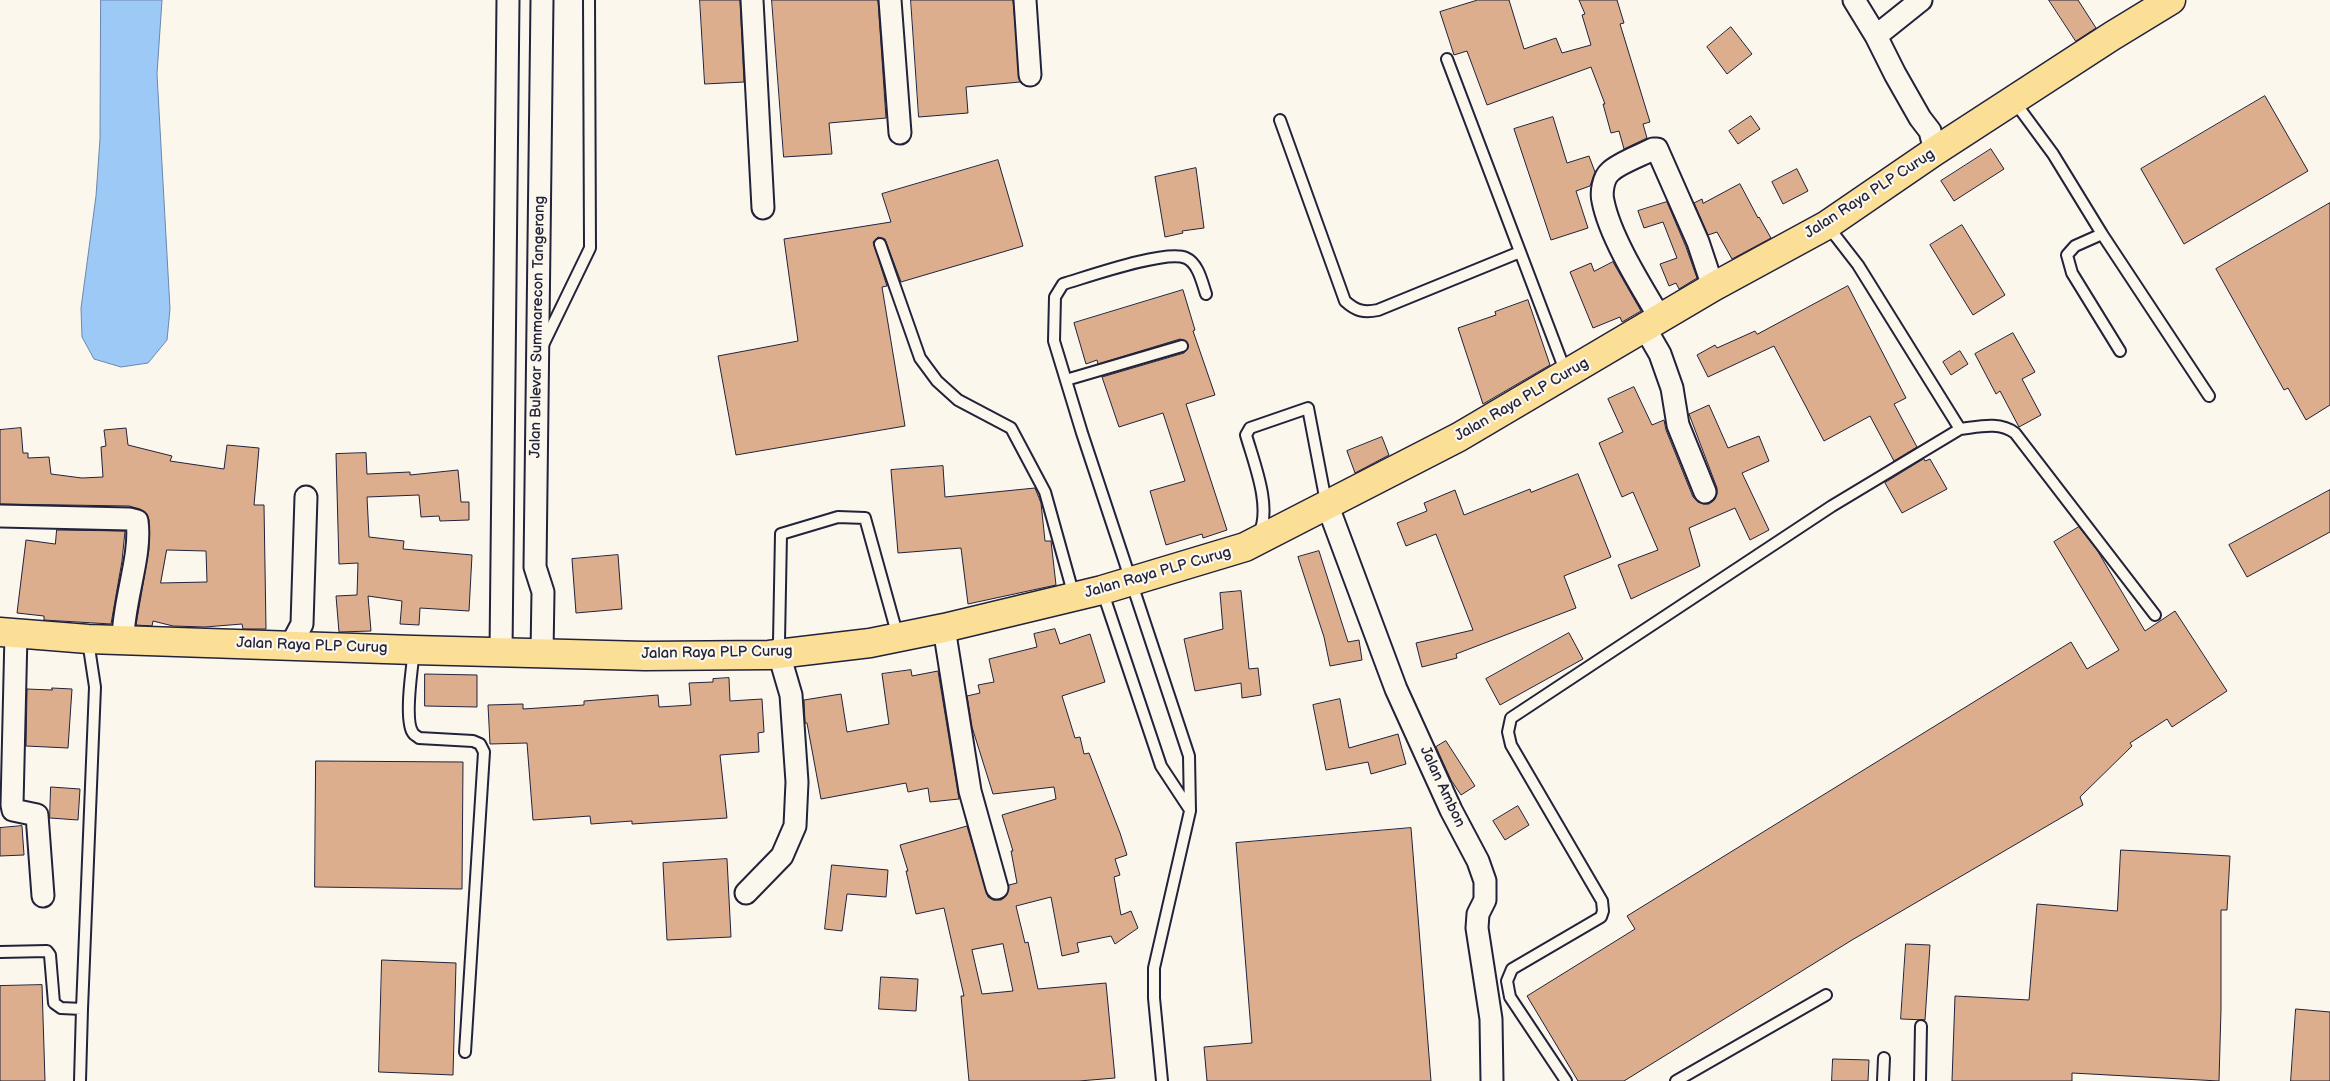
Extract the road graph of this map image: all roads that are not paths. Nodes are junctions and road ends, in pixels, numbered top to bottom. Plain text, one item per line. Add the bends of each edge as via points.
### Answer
1 (508, 0) edge
2 (542, 0) edge
3 (589, 0) edge
4 (752, 0) edge
5 (890, 0) edge
6 (1025, 0) edge
7 (1854, 0) edge
8 (1921, 0) edge
9 (2171, 0) edge
10 (1876, 36) junction
11 (1448, 59) dead end
12 (1030, 74) dead end
13 (507, 99) junction
14 (540, 100) junction
15 (2014, 101) junction
16 (1280, 120) dead end
17 (900, 133) dead end
18 (1935, 151) junction
19 (763, 208) dead end
20 (1827, 225) junction
21 (2102, 234) junction
22 (880, 244) dead end
23 (1520, 252) junction
24 (1713, 287) junction
25 (1206, 294) dead end
26 (1652, 323) junction
27 (1182, 346) dead end
28 (2120, 351) dead end
29 (538, 356) junction
30 (1566, 374) junction
31 (1066, 380) junction
32 (2209, 396) dead end
33 (1960, 429) junction
34 (1705, 492) dead end
35 (306, 497) dead end
36 (1327, 504) junction
37 (0, 516) edge
38 (1256, 542) junction
39 (535, 567) junction
40 (502, 568) junction
41 (1131, 582) junction
42 (1102, 590) junction
43 (1075, 597) junction
44 (2155, 615) dead end
45 (944, 628) junction
46 (8, 633) edge
47 (891, 638) junction
48 (88, 639) junction
49 (123, 639) junction
50 (291, 645) junction
51 (414, 650) junction
52 (501, 650) junction
53 (542, 653) junction
54 (774, 654) junction
55 (1190, 811) junction
56 (997, 888) dead end
57 (746, 893) dead end
58 (43, 896) dead end
59 (0, 952) edge
60 (1826, 995) dead end
61 (82, 1009) junction
62 (1922, 1026) dead end
63 (466, 1052) dead end
64 (1884, 1058) dead end
65 (80, 1081) edge
66 (1162, 1081) edge
67 (1492, 1081) edge
68 (1566, 1081) edge
69 (1676, 1081) edge
70 (1883, 1081) edge
71 (1920, 1081) edge

1 - 13 street
2 - 14 street, Jalan Bulevar Summarecon Tangerang
3 - 29 lane via 590,248
4 - 19 street
5 - 17 street
6 - 12 street
7 - 10 street
8 - 10 street
9 - 15 main road, Jalan Raya PLP Curug
10 - 18 street via 1899,82 1930,131
11 - 23 lane
13 - 14 street
13 - 40 street
14 - 29 street, Jalan Bulevar Summarecon Tangerang
15 - 18 main road, Jalan Raya PLP Curug
15 - 21 lane via 2053,154
16 - 23 lane via 1345,301 1354,309 1378,310
18 - 20 main road, Jalan Raya PLP Curug
20 - 24 main road, Jalan Raya PLP Curug
20 - 33 lane via 1858,265
21 - 28 lane via 2075,246 2067,256 2072,273
21 - 32 lane
22 - 43 lane via 920,358 936,381 958,400 1011,428 1045,492
23 - 30 lane
24 - 26 main road, Jalan Raya PLP Curug
24 - 26 street via 1698,242 1657,149 1609,172 1602,200
25 - 31 lane via 1195,266 1187,258 1178,256 1160,257 1063,284 1055,297 1053,318 1054,341
26 - 30 main road, Jalan Raya PLP Curug
26 - 34 street via 1672,388 1678,425
27 - 31 lane
29 - 39 street, Jalan Bulevar Summarecon Tangerang
30 - 36 main road, Jalan Raya PLP Curug via 1459,437
31 - 41 lane
33 - 44 lane via 1996,425 2008,427 2015,433
33 - 68 lane via 1832,506 1511,718 1508,732 1511,745 1602,901 1604,911 1601,917 1512,969 1507,981 1510,998
35 - 50 street via 302,624
36 - 38 main road, Jalan Raya PLP Curug
36 - 38 lane via 1308,408 1250,428 1246,434 1265,516
36 - 67 street, Jalan Ambon via 1396,689 1485,881 1485,900 1478,914 1477,928 1492,1019
37 - 49 street via 137,521
38 - 41 main road, Jalan Raya PLP Curug
39 - 40 street
39 - 53 street, Jalan Bulevar Summarecon Tangerang via 542,592
40 - 52 street
41 - 42 main road, Jalan Raya PLP Curug
41 - 55 lane via 1189,756
42 - 43 main road, Jalan Raya PLP Curug
42 - 55 lane via 1160,766
43 - 45 main road, Jalan Raya PLP Curug
45 - 47 main road, Jalan Raya PLP Curug
45 - 56 street via 970,791
46 - 48 main road, Jalan Raya PLP Curug
46 - 58 street via 12,805 13,810 37,815
47 - 54 main road, Jalan Raya PLP Curug
47 - 54 lane via 895,626 865,518 838,517 781,534 779,641
48 - 49 main road, Jalan Raya PLP Curug
48 - 61 lane via 95,687
49 - 50 main road, Jalan Raya PLP Curug
50 - 51 main road, Jalan Raya PLP Curug
51 - 52 main road, Jalan Raya PLP Curug
51 - 63 lane via 409,698 413,733 419,738 473,741 480,744 484,752
52 - 53 main road, Jalan Raya PLP Curug
53 - 54 main road, Jalan Raya PLP Curug via 645,656
54 - 57 street via 791,695 797,782 794,826 782,856
55 - 66 lane via 1154,968
59 - 61 lane via 47,951 54,1003 61,1008
60 - 69 lane
61 - 65 lane
62 - 71 lane
64 - 70 lane

